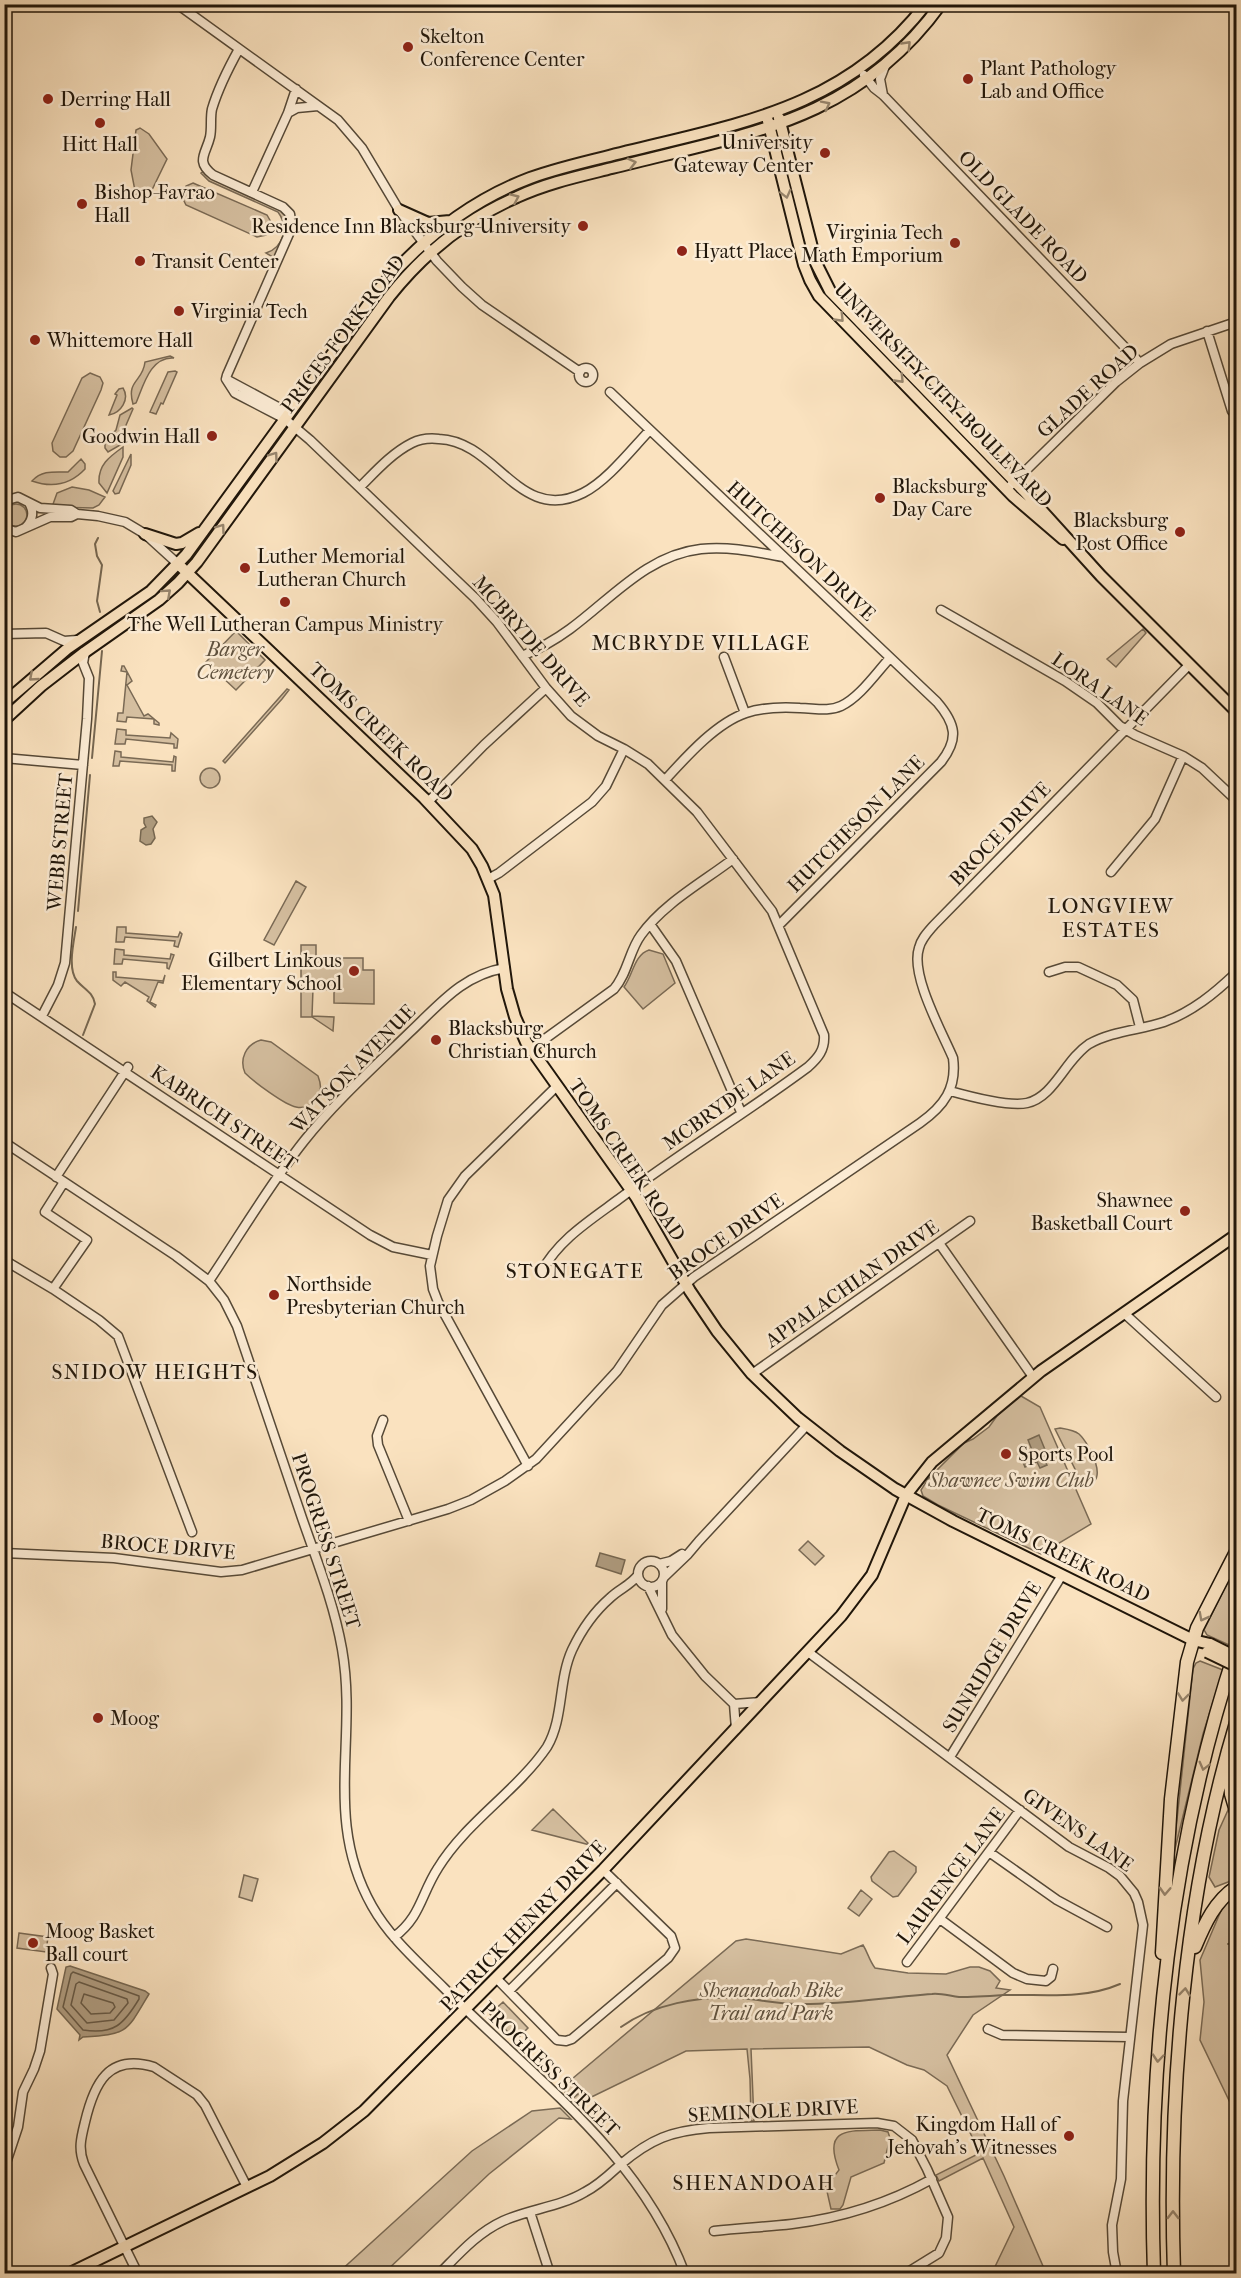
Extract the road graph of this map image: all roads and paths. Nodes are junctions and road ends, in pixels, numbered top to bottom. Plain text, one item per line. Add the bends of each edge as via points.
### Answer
1 (177, 4) edge
2 (926, 4) edge
3 (941, 4) edge
4 (239, 48) junction
5 (885, 66) junction
6 (860, 69) junction
7 (867, 80) junction
8 (296, 89) junction
9 (883, 95) junction
10 (318, 106) junction
11 (288, 113) junction
12 (772, 113) junction
13 (781, 124) junction
14 (769, 127) junction
15 (252, 192) junction
16 (399, 210) junction
17 (453, 220) junction
18 (428, 247) junction
19 (1236, 322) edge
20 (1207, 331) junction
21 (1140, 363) junction
22 (580, 372) dead end
23 (610, 392) dead end
24 (1236, 414) edge
25 (285, 418) junction
26 (294, 427) junction
27 (649, 430) junction
28 (1011, 485) junction
29 (360, 487) junction
30 (4, 501) edge
31 (29, 502) junction
32 (77, 514) junction
33 (206, 527) junction
34 (4, 528) edge
35 (26, 528) junction
36 (145, 534) junction
37 (785, 558) junction
38 (178, 564) junction
39 (188, 572) junction
40 (941, 610) dead end
41 (4, 634) edge
42 (83, 637) junction
43 (59, 640) junction
44 (85, 652) junction
45 (522, 656) junction
46 (724, 657) dead end
47 (890, 658) junction
48 (53, 660) junction
49 (1189, 665) junction
50 (66, 666) junction
51 (84, 666) junction
52 (546, 688) junction
53 (4, 703) edge
54 (1236, 711) edge
55 (745, 713) junction
56 (4, 720) edge
57 (1126, 729) junction
58 (953, 742) joint
59 (624, 749) junction
60 (1183, 756) junction
61 (4, 758) edge
62 (83, 765) junction
63 (665, 780) junction
64 (1236, 800) edge
65 (428, 802) junction
66 (733, 858) junction
67 (1111, 873) dead end
68 (488, 879) junction
69 (650, 924) junction
70 (778, 926) junction
71 (505, 968) junction
72 (1049, 972) dead end
73 (1236, 974) edge
74 (4, 992) edge
75 (42, 1016) junction
76 (1140, 1027) junction
77 (824, 1044) joint
78 (531, 1049) junction
79 (127, 1070) junction
80 (557, 1086) junction
81 (950, 1091) junction
82 (741, 1112) junction
83 (4, 1142) edge
84 (280, 1175) junction
85 (60, 1180) junction
86 (631, 1189) junction
87 (970, 1221) dead end
88 (1236, 1235) edge
89 (939, 1243) junction
90 (432, 1255) junction
91 (4, 1260) edge
92 (540, 1274) dead end
93 (209, 1281) junction
94 (686, 1284) junction
95 (53, 1289) junction
96 (1125, 1314) junction
97 (752, 1374) junction
98 (1033, 1377) junction
99 (1216, 1397) dead end
100 (383, 1420) dead end
101 (807, 1425) junction
102 (528, 1466) junction
103 (906, 1495) junction
104 (409, 1521) junction
105 (192, 1532) dead end
106 (699, 1541) junction
107 (313, 1550) junction
108 (1236, 1552) edge
109 (4, 1553) edge
110 (659, 1563) junction
111 (638, 1575) junction
112 (1062, 1575) junction
113 (663, 1578) junction
114 (647, 1586) junction
115 (600, 1609) junction
116 (662, 1614) junction
117 (1194, 1640) junction
118 (1208, 1648) junction
119 (1236, 1648) edge
120 (808, 1652) junction
121 (1236, 1657) edge
122 (1236, 1666) edge
123 (761, 1702) junction
124 (734, 1704) junction
125 (1236, 1723) edge
126 (736, 1729) junction
127 (1231, 1742) junction
128 (950, 1757) junction
129 (1020, 1810) junction
130 (1236, 1811) edge
131 (989, 1852) junction
132 (603, 1870) junction
133 (617, 1883) junction
134 (1236, 1887) edge
135 (940, 1920) junction
136 (1107, 1927) dead end
137 (394, 1937) junction
138 (908, 1962) dead end
139 (51, 1968) dead end
140 (1053, 1968) dead end
141 (1188, 1968) junction
142 (497, 1979) junction
143 (509, 1991) junction
144 (1163, 2000) junction
145 (466, 2010) junction
146 (988, 2029) dead end
147 (1130, 2037) junction
148 (621, 2164) junction
149 (4, 2169) edge
150 (932, 2179) junction
151 (247, 2187) junction
152 (530, 2212) junction
153 (714, 2231) dead end
154 (124, 2246) junction
155 (68, 2274) edge
156 (138, 2274) edge
157 (439, 2274) edge
158 (550, 2274) edge
159 (685, 2274) edge
160 (905, 2274) edge
161 (1117, 2274) edge
162 (1154, 2274) edge
163 (1174, 2274) edge

1 - 4 street
2 - 6 main road, PRICES FORK ROAD via 899,36
5 -> 3 main road, PRICES FORK ROAD
4 - 8 street
4 - 15 street via 212,110 210,138 202,156 205,168 213,175
5 - 7 main road, PRICES FORK ROAD
5 - 9 street via 880,79
6 - 7 street, OLD GLADE ROAD
6 - 12 main road, PRICES FORK ROAD via 820,94
7 - 9 street, OLD GLADE ROAD
13 -> 7 main road, PRICES FORK ROAD via 828,104
8 - 10 street
8 - 11 street
9 - 21 street, OLD GLADE ROAD
10 - 11 street via 304,106
10 - 16 street via 338,120 362,148
11 - 15 street
12 - 13 main road, UNIVERSITY CITY BOULEVARD
12 - 14 main road, UNIVERSITY CITY BOULEVARD
12 - 17 main road, PRICES FORK ROAD via 545,172 504,190
13 - 14 main road, PRICES FORK ROAD
13 - 28 main road, UNIVERSITY CITY BOULEVARD via 816,263 826,285
18 -> 14 main road, PRICES FORK ROAD via 503,203 536,189
14 -> 28 main road, UNIVERSITY CITY BOULEVARD via 803,261 814,289
15 - 25 street via 285,208 292,227 226,379 235,393
16 - 17 main road via 428,223
16 - 18 street
17 - 18 main road, PRICES FORK ROAD
18 - 22 street via 476,300
18 - 25 main road, PRICES FORK ROAD via 405,260 381,287
18 - 26 main road, PRICES FORK ROAD
19 - 20 street, GLADE ROAD
20 - 21 street, GLADE ROAD via 1171,344
20 - 24 street
21 - 28 street, GLADE ROAD
23 - 27 street, HUTCHESON DRIVE
25 - 26 street, MCBRYDE DRIVE
25 - 33 main road, PRICES FORK ROAD
26 - 29 street, MCBRYDE DRIVE
39 -> 26 main road, PRICES FORK ROAD
27 - 29 street via 596,484 563,500 540,498 523,491 476,451 442,439 422,440 408,446
27 - 37 street, HUTCHESON DRIVE
28 - 49 main road, UNIVERSITY CITY BOULEVARD via 1052,531 1075,549
29 - 45 street, MCBRYDE DRIVE via 476,599
30 - 31 street via 18,497
31 - 32 street
31 - 35 street via 33,513
32 - 35 street via 50,517
32 - 36 street via 124,522
33 - 36 main road via 182,543
33 - 38 main road, PRICES FORK ROAD
34 - 35 street via 16,532
36 - 38 street
37 - 45 street via 724,548 674,555 643,571 561,635
37 - 47 street, HUTCHESON DRIVE
38 - 39 main road, TOMS CREEK ROAD
38 - 42 main road, PRICES FORK ROAD via 151,591
44 -> 39 main road, PRICES FORK ROAD via 159,600
39 - 65 main road, TOMS CREEK ROAD
40 - 57 street, LORA LANE via 1078,690
41 - 43 street via 46,633
42 - 43 street via 74,642
42 - 48 main road, PRICES FORK ROAD
43 - 48 street
44 - 50 main road, PRICES FORK ROAD
44 - 51 street, WEBB STREET
45 - 52 street, MCBRYDE DRIVE
46 - 55 street
47 - 55 street via 839,707
47 - 58 street, HUTCHESON DRIVE via 940,706 953,727
48 -> 53 main road, PRICES FORK ROAD
49 - 54 main road, UNIVERSITY CITY BOULEVARD
49 - 57 street, BROCE DRIVE
50 - 51 street
50 - 56 main road, PRICES FORK ROAD
51 - 62 street, WEBB STREET via 89,678
52 - 59 street, MCBRYDE DRIVE via 580,724
52 - 65 street
55 - 63 street via 721,727
57 - 60 street, LORA LANE
57 - 81 street, BROCE DRIVE via 922,941 917,957 919,974 953,1058
58 - 70 street, HUTCHESON LANE via 940,762
59 - 63 street, MCBRYDE DRIVE
59 - 68 street via 604,789 588,806
60 - 64 street, LORA LANE
60 - 67 street via 1155,819
61 - 62 street
62 - 75 street, WEBB STREET via 65,963
63 - 66 street, MCBRYDE DRIVE via 697,812
65 - 68 main road, TOMS CREEK ROAD via 467,842
66 - 69 street
66 - 70 street, MCBRYDE DRIVE via 765,900
68 - 71 main road, TOMS CREEK ROAD via 496,900
69 - 78 street via 614,988
69 - 82 street via 676,961
70 - 77 street, MCBRYDE DRIVE via 822,1028
71 - 78 main road, TOMS CREEK ROAD via 511,1007
71 - 84 street, WATSON AVENUE via 473,977 450,994 321,1121
72 - 76 street via 1077,967 1117,985 1133,1000
73 - 76 street via 1189,1011
74 - 75 street, KABRICH STREET
75 - 79 street, KABRICH STREET
76 - 81 street via 1087,1046 1069,1062 1045,1094 1032,1102 1018,1104
77 - 82 street, MCBRYDE LANE via 808,1067
78 - 80 main road, TOMS CREEK ROAD
79 - 84 street, KABRICH STREET
79 - 85 street
80 - 86 main road, TOMS CREEK ROAD
80 - 90 street via 457,1185 446,1206
81 - 94 street, BROCE DRIVE via 925,1119
82 - 86 street, MCBRYDE LANE
83 - 85 street, PROGRESS STREET
84 - 90 street, KABRICH STREET via 383,1242 405,1251
84 - 93 street, WATSON AVENUE
85 - 93 street, PROGRESS STREET
85 - 95 street via 45,1212 87,1240
86 - 92 street, MCBRYDE LANE via 561,1244
86 - 94 main road, TOMS CREEK ROAD
87 - 89 street, APPALACHIAN DRIVE
88 - 96 main road
89 - 97 street, APPALACHIAN DRIVE
89 - 98 street
90 - 102 street via 430,1279 435,1294
91 - 95 street
93 - 107 street, PROGRESS STREET via 237,1326
94 - 97 main road, TOMS CREEK ROAD
94 - 102 street, BROCE DRIVE via 662,1305 617,1371
95 - 105 street via 118,1336
96 - 98 main road
96 - 99 street
97 - 101 main road, TOMS CREEK ROAD
98 - 103 main road via 937,1457
100 - 104 street via 378,1445
101 - 103 main road, TOMS CREEK ROAD
101 - 106 street
102 - 104 street, BROCE DRIVE via 471,1500
103 - 112 main road, TOMS CREEK ROAD
103 - 120 main road, PATRICK HENRY DRIVE via 864,1587
104 - 107 street, BROCE DRIVE
106 - 110 street via 671,1561
106 - 113 street
107 - 109 street, BROCE DRIVE via 228,1572 136,1560
107 - 137 street, PROGRESS STREET via 336,1621 345,1670 343,1803 347,1842 366,1894
108 -> 117 highway
110 - 111 street via 645,1562
110 - 113 street
111 - 114 street
111 - 115 street
112 - 117 main road, TOMS CREEK ROAD
112 - 128 street, SUNRIDGE DRIVE
113 - 114 street via 657,1585
113 - 116 street
114 - 115 street via 629,1590
114 - 116 street
115 - 137 street via 568,1659 555,1728 547,1747 445,1857 416,1915
116 - 124 street via 688,1655
117 - 118 main road, TOMS CREEK ROAD
117 -> 144 highway via 1187,1662 1168,1828
118 - 121 main road, TOMS CREEK ROAD, bridge
118 - 122 main road, TOMS CREEK ROAD, bridge
119 -> 144 highway via 1196,1801
120 - 123 main road, PATRICK HENRY DRIVE
120 - 128 street, GIVENS LANE
123 - 124 street
123 - 126 main road, PATRICK HENRY DRIVE
124 - 126 street
125 - 127 highway
126 - 132 main road, PATRICK HENRY DRIVE
127 - 130 highway via 1230,1785
127 - 141 highway via 1202,1873
128 - 129 street, GIVENS LANE
129 - 131 street, LAURENCE LANE
129 - 147 street, GIVENS LANE via 1069,1847 1120,1876 1134,1893 1143,1932
131 - 135 street, LAURENCE LANE
131 - 136 street via 1057,1900
132 - 133 street
132 - 142 main road, PATRICK HENRY DRIVE
133 - 143 street
133 - 143 street via 671,1936 675,1948 668,1958 566,2041 557,2040
134 - 141 highway via 1209,1917
135 - 138 street, LAURENCE LANE
135 - 140 street via 1019,1976 1046,1981
137 - 145 street, PROGRESS STREET
139 - 149 street via 44,2032 23,2092 18,2127
163 -> 141 highway via 1174,2113
142 - 143 street
142 - 145 main road, PATRICK HENRY DRIVE
144 -> 162 highway via 1152,2165
145 - 148 street, PROGRESS STREET via 573,2112
145 - 151 main road, PATRICK HENRY DRIVE via 364,2111 308,2154
146 - 147 street via 1002,2035
147 - 161 street, GIVENS LANE via 1122,2109 1121,2179 1112,2225
148 - 150 street, SEMINOLE DRIVE via 655,2139 681,2131 877,2123 894,2126 906,2134
148 - 152 street, SEMINOLE DRIVE via 583,2193
148 - 159 street, PROGRESS STREET via 661,2222
150 - 153 street via 881,2202 833,2217
150 - 160 street, SEMINOLE DRIVE via 948,2217 946,2238 935,2256
151 - 154 main road, PATRICK HENRY DRIVE
151 - 154 street via 200,2097 154,2067 135,2063 115,2067 93,2092 80,2150
152 - 157 street, SEMINOLE DRIVE via 478,2235
152 - 158 street
154 - 155 main road, PATRICK HENRY DRIVE
154 - 156 street

